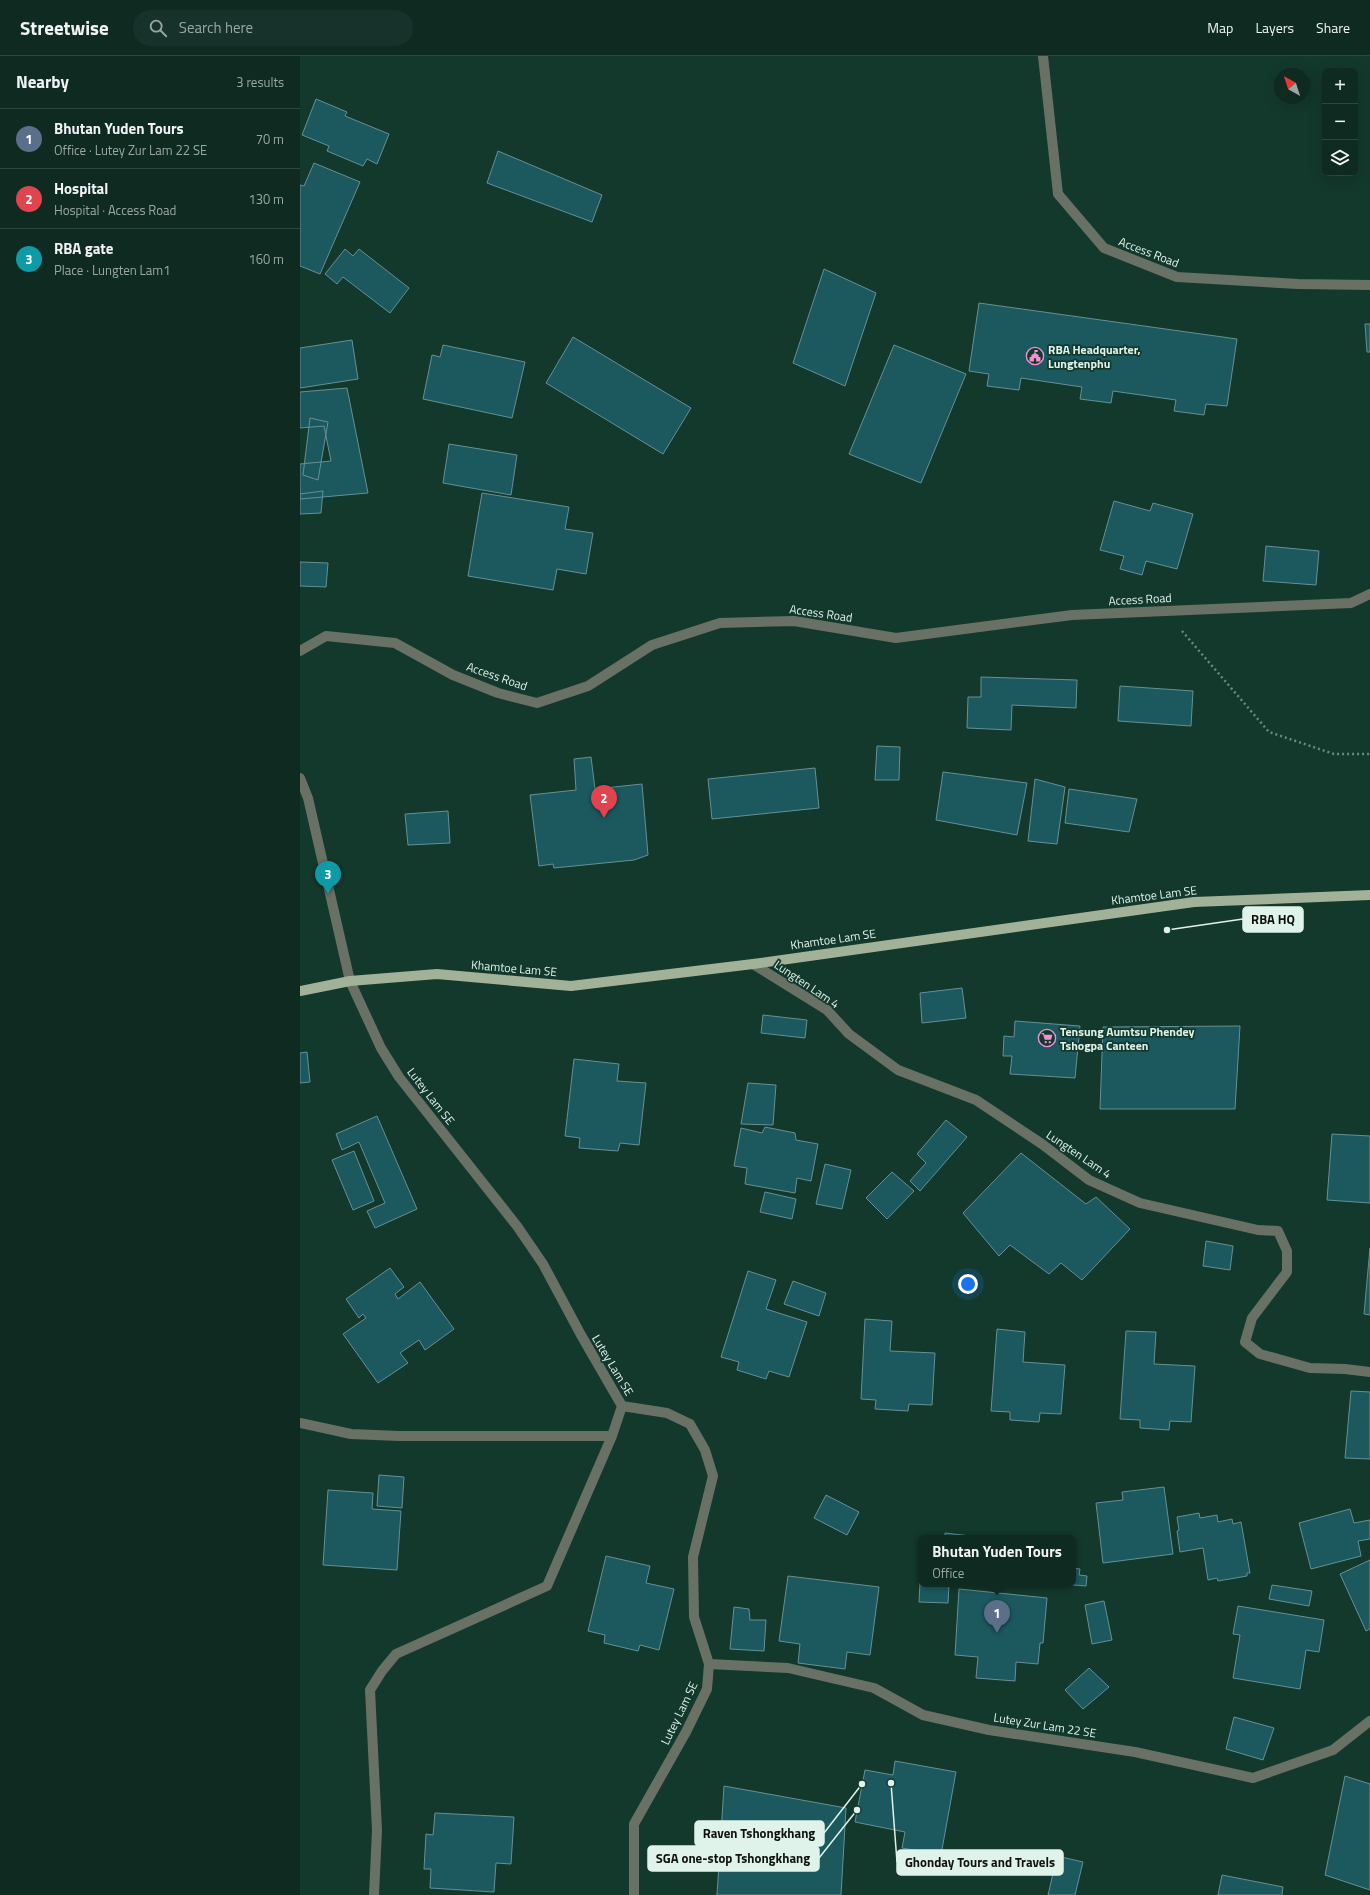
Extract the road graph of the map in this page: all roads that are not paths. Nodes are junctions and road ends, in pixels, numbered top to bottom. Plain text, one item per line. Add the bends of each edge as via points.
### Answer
1 (1043, 56) edge
2 (1370, 285) edge
3 (1370, 594) edge
4 (300, 651) edge
5 (300, 778) edge
6 (1370, 895) edge
7 (753, 964) junction
8 (350, 981) junction
9 (300, 991) edge
10 (1370, 1372) edge
11 (622, 1406) junction
12 (300, 1423) edge
13 (612, 1436) junction
14 (709, 1664) junction
15 (1370, 1721) edge
16 (374, 1895) edge
17 (634, 1895) edge

1 - 2 street, Access Road via 1058,194 1104,248 1177,277
3 - 4 street, Access Road via 1350,602 1072,615 896,638 794,621 720,624 652,645 588,686 537,704 498,693 453,675 395,643 326,636
5 - 8 street, Lutey Lam SE via 308,798
6 - 7 main road, Khamtoe Lam SE via 1194,902
7 - 8 main road, Khamtoe Lam SE via 571,986 437,974
7 - 10 street, Lungten Lam 4 via 827,1010 849,1034 898,1070 976,1100 1042,1144 1089,1180 1110,1191 1173,1212 1258,1230 1278,1231 1287,1251 1287,1272 1252,1318 1245,1342 1260,1354 1310,1368
8 - 9 main road, Khamtoe Lam SE
8 - 11 street, Lutey Lam SE via 399,1077 518,1226 543,1264
11 - 13 street
11 - 14 street, Lutey Lam SE via 668,1413 690,1424 705,1450 712,1476 693,1557 694,1617
12 - 13 street via 351,1434 399,1436
13 - 16 street via 547,1586 396,1654 370,1690 377,1830
14 - 15 street, Lutey Zur Lam 22 SE via 788,1668 874,1688 923,1715 989,1730 1134,1752 1253,1778 1333,1750
14 - 17 street, Lutey Lam SE via 707,1689 634,1824

